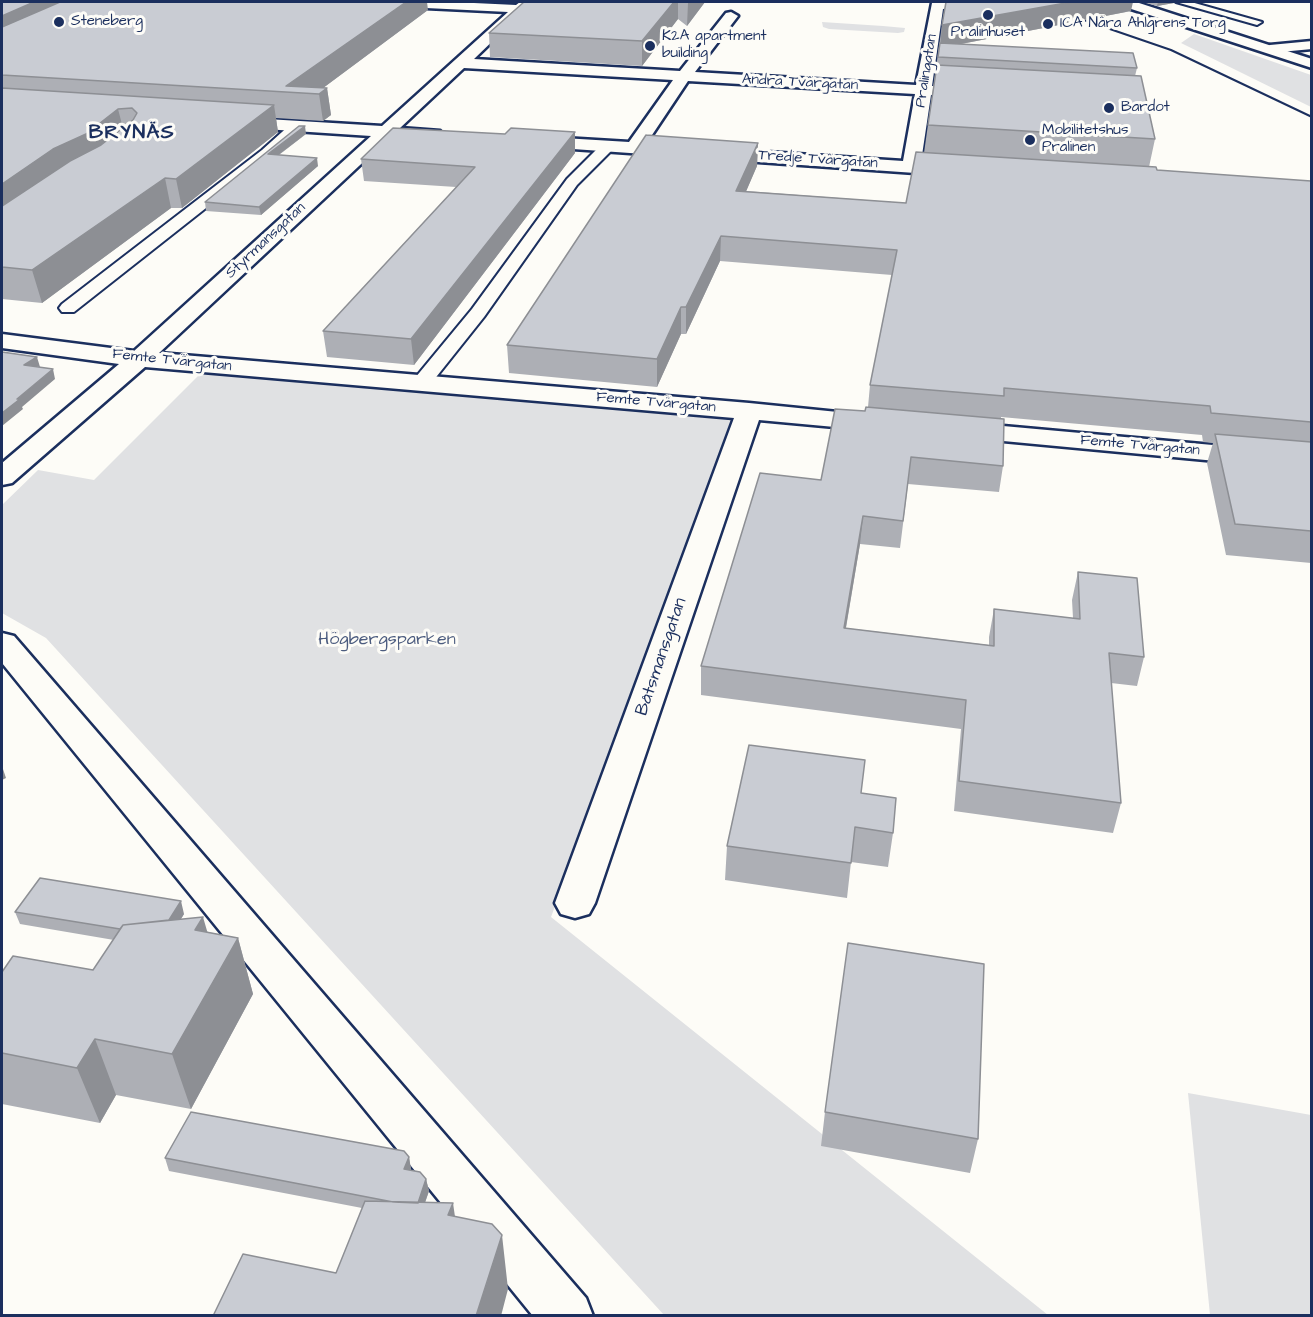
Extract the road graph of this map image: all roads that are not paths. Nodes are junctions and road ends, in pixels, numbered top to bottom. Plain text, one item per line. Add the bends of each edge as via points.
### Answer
1 (385, 2) edge
2 (968, 2) edge
3 (1126, 2) edge
4 (1181, 2) edge
5 (523, 5) edge
6 (730, 16) dead end
7 (1257, 22) dead end
8 (1311, 45) edge
9 (1270, 49) junction
10 (460, 63) junction
11 (1311, 64) edge
12 (684, 76) junction
13 (924, 90) junction
14 (993, 94) edge
15 (215, 121) edge
16 (297, 126) junction
17 (384, 131) junction
18 (455, 136) edge
19 (514, 140) edge
20 (608, 146) junction
21 (634, 148) junction
22 (911, 166) junction
23 (971, 171) edge
24 (68, 308) dead end
25 (2, 340) edge
26 (139, 359) junction
27 (422, 382) junction
28 (749, 411) junction
29 (901, 425) edge
30 (937, 428) edge
31 (1311, 462) edge
32 (2, 477) edge
33 (2, 643) edge
34 (575, 903) dead end
35 (567, 1316) edge

1 - 5 street
2 - 13 street, Pralingatan via 938,6
3 - 9 street
4 - 7 lane
5 - 10 street, Styrmansgatan
6 - 12 street
8 - 9 street
9 - 11 street
10 - 12 street, Andra Tvärgatan
10 - 17 street, Styrmansgatan
12 - 13 street, Andra Tvärgatan
12 - 21 street
13 - 14 street, Andra Tvärgatan
13 - 22 street, Pralingatan
15 - 16 street
16 - 17 street
16 - 24 lane
17 - 18 street
17 - 26 street, Styrmansgatan
19 - 20 street, Tredje Tvärgatan
20 - 21 street, Tredje Tvärgatan
20 - 27 lane via 572,182 478,313
21 - 22 street, Tredje Tvärgatan
22 - 23 street, Tredje Tvärgatan
25 - 26 street, Femte Tvärgatan
26 - 27 street, Femte Tvärgatan
26 - 32 street, Styrmansgatan
27 - 28 street, Femte Tvärgatan
28 - 29 street, Femte Tvärgatan
28 - 34 street, Båtsmansgatan
30 - 31 street, Femte Tvärgatan
33 - 35 street

